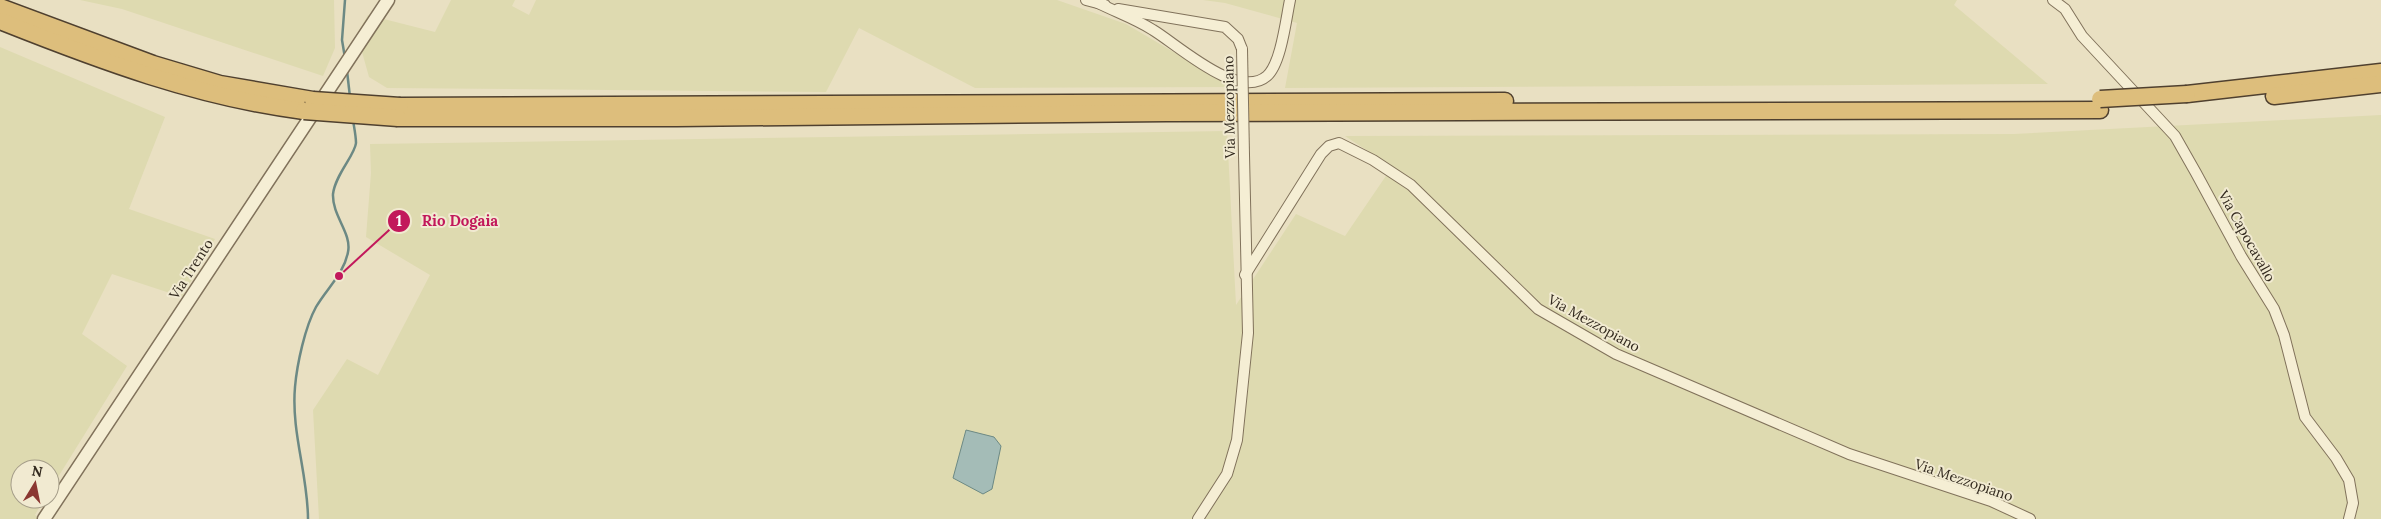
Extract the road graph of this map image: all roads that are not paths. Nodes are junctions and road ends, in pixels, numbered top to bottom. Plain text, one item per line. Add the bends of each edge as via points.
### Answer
1 (388, 0) edge
2 (1086, 0) edge
3 (1290, 0) edge
4 (2053, 0) edge
5 (1098, 3) junction
6 (0, 7) edge
7 (0, 21) edge
8 (2381, 72) edge
9 (2381, 84) edge
10 (2187, 100) junction
11 (309, 105) junction
12 (1245, 274) junction
13 (44, 519) edge
14 (1198, 519) edge
15 (2030, 519) edge
16 (2349, 519) edge

1 - 13 street, Via Trento
2 - 5 street, Via Mezzopiano
3 - 5 street via 1275,65 1266,77 1247,83 1217,73 1151,28
4 - 16 street, Via Capocavallo via 2065,9 2082,36 2176,136 2241,256 2274,309 2305,417 2349,480 2353,503
5 - 12 street, Via Mezzopiano, bridge via 1225,27 1238,39 1242,49
6 - 11 highway via 152,64
7 - 11 highway via 143,74 242,101
8 - 10 highway
9 - 10 highway via 2325,92
10 - 11 highway, bridge via 2100,105 677,118 399,112
12 - 14 street, Via Mezzopiano via 1247,352 1238,440 1227,474
12 - 15 street, Via Mezzopiano via 1322,154 1329,146 1338,143 1411,185 1538,309 1616,354 1849,454 1992,501

